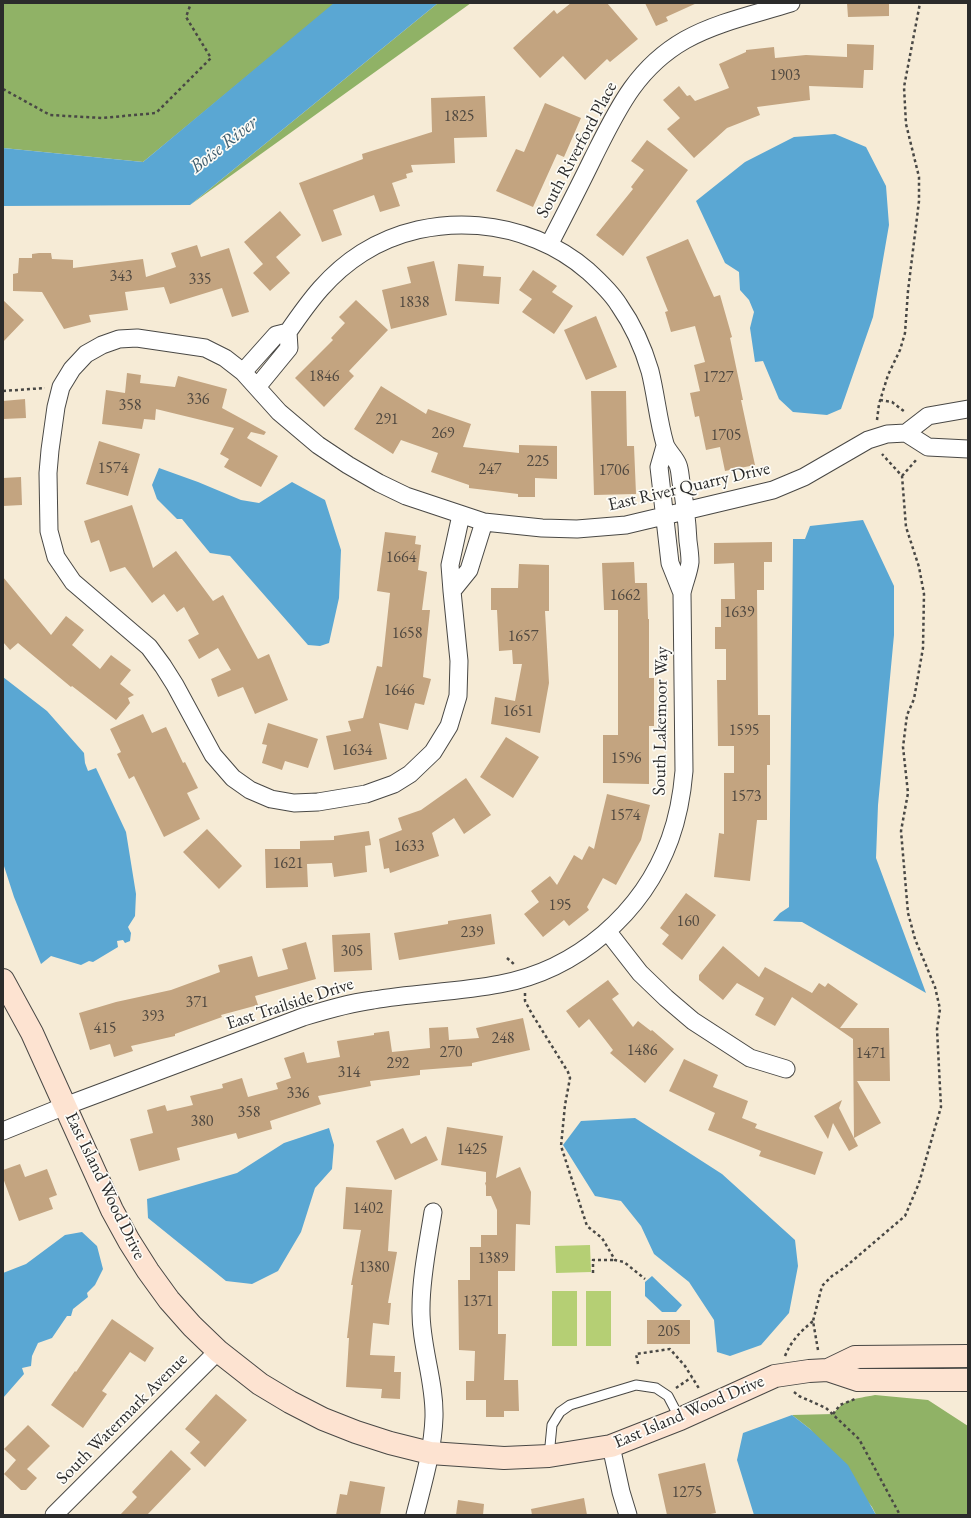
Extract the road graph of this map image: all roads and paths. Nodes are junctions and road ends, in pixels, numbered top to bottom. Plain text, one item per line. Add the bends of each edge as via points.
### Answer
1 (191, 3) edge
2 (791, 3) edge
3 (920, 3) edge
4 (3, 89) edge
5 (550, 245) junction
6 (288, 332) junction
7 (243, 372) junction
8 (257, 387) junction
9 (49, 388) dead end
10 (3, 391) edge
11 (880, 400) junction
12 (968, 409) edge
13 (906, 412) dead end
14 (877, 420) dead end
15 (906, 433) junction
16 (665, 446) junction
17 (968, 449) edge
18 (882, 454) dead end
19 (917, 459) dead end
20 (902, 476) junction
21 (687, 511) junction
22 (462, 515) junction
23 (664, 516) junction
24 (484, 522) junction
25 (452, 591) junction
26 (682, 593) junction
27 (656, 869) joint
28 (608, 932) junction
29 (3, 980) edge
30 (524, 992) dead end
31 (786, 1069) dead end
32 (65, 1106) junction
33 (3, 1131) edge
34 (433, 1212) dead end
35 (615, 1260) junction
36 (593, 1273) dead end
37 (645, 1279) dead end
38 (813, 1321) junction
39 (818, 1350) dead end
40 (218, 1351) junction
41 (968, 1356) edge
42 (784, 1358) dead end
43 (638, 1364) dead end
44 (828, 1370) junction
45 (692, 1377) junction
46 (968, 1380) edge
47 (676, 1388) dead end
48 (794, 1392) dead end
49 (704, 1394) dead end
50 (860, 1398) dead end
51 (833, 1414) junction
52 (680, 1419) junction
53 (611, 1446) junction
54 (430, 1453) junction
55 (550, 1456) junction
56 (54, 1515) edge
57 (415, 1515) edge
58 (628, 1515) edge
59 (900, 1515) edge

1 - 4 path via 186,17 211,58 156,113 102,118 50,115
2 - 5 street, South Riverford Place via 714,27 671,49 648,68 618,109
3 - 11 path via 904,87 906,124 919,176 919,201 908,291 906,333
5 - 6 street, South Lakemoor Way via 521,233 465,224 411,231 363,252 341,268 315,293
5 - 16 street, South Lakemoor Way via 598,280 618,303 634,329 644,350
6 - 7 street, South Lakemoor Way via 276,335
6 - 8 street via 289,348
7 - 8 street, East River Quarry Drive
7 - 25 street, East River Quarry Drive via 226,358 205,348 137,338 119,339 102,345 86,354 72,369 61,387 48,473 49,531 56,557 73,582 154,654 175,685 213,755 233,778 250,790 271,799 294,803 366,794 394,784 410,774 433,752 449,726 458,696 459,662
8 - 22 street, East River Quarry Drive via 279,412 348,466 406,496
9 - 10 path
11 - 13 path via 892,402
11 - 14 path
12 - 15 street via 928,416
15 - 17 street via 928,447
15 - 21 street, East River Quarry Drive via 887,434 868,440 804,477 773,490
16 - 21 street, South Lakemoor Way via 678,464
16 - 23 street, South Lakemoor Way via 659,467
18 - 20 path
19 - 20 path
20 - 38 path via 906,528 919,566 924,594 923,648 914,699 907,715 903,747 908,793 901,832 908,913 915,939 935,987 940,1009 937,1029 941,1107 919,1183 905,1216 822,1286
21 - 23 street, East River Quarry Drive
21 - 26 street, South Lakemoor Way via 690,562
22 - 24 street, East River Quarry Drive
22 - 25 street, East River Quarry Drive via 450,565
23 - 24 street, East River Quarry Drive via 626,525 577,529
23 - 26 street, South Lakemoor Way via 670,564
24 - 25 street via 468,570
26 - 27 street, South Lakemoor Way via 682,794 670,840
27 - 28 street, East Trailside Drive via 634,903
28 - 31 street via 640,973 693,1021 750,1058
28 - 32 street, East Trailside Drive via 566,960 539,973 500,984 372,1000 337,1007 303,1017
29 - 32 street, East Island Wood Drive via 32,1033
30 - 35 path via 525,1001 532,1014 568,1072 570,1078 561,1146 587,1226 602,1238
32 - 33 street, East Trailside Drive
32 - 40 street, East Island Wood Drive via 112,1210 129,1241 169,1300
34 - 54 street via 420,1310 434,1416
35 - 36 path via 593,1260
35 - 37 path via 624,1262
38 - 39 path
38 - 42 path via 799,1332
40 - 54 street, East Island Wood Drive via 260,1384 323,1419 390,1443
40 - 56 street, South Watermark Avenue
41 - 44 street, East Island Wood Drive via 855,1357
43 - 45 path via 636,1354 670,1349
44 - 46 street, East Island Wood Drive via 858,1380
44 - 52 street, East Island Wood Drive via 809,1370 774,1376
45 - 47 path
45 - 49 path
48 - 51 path
50 - 51 path via 840,1405
51 - 59 path via 859,1439
52 - 53 street, East Island Wood Drive
52 - 55 lane via 668,1396 656,1388 636,1385 570,1405 560,1412 552,1425
53 - 55 street, East Island Wood Drive
53 - 58 street
54 - 55 street, East Island Wood Drive via 504,1458
54 - 57 street

